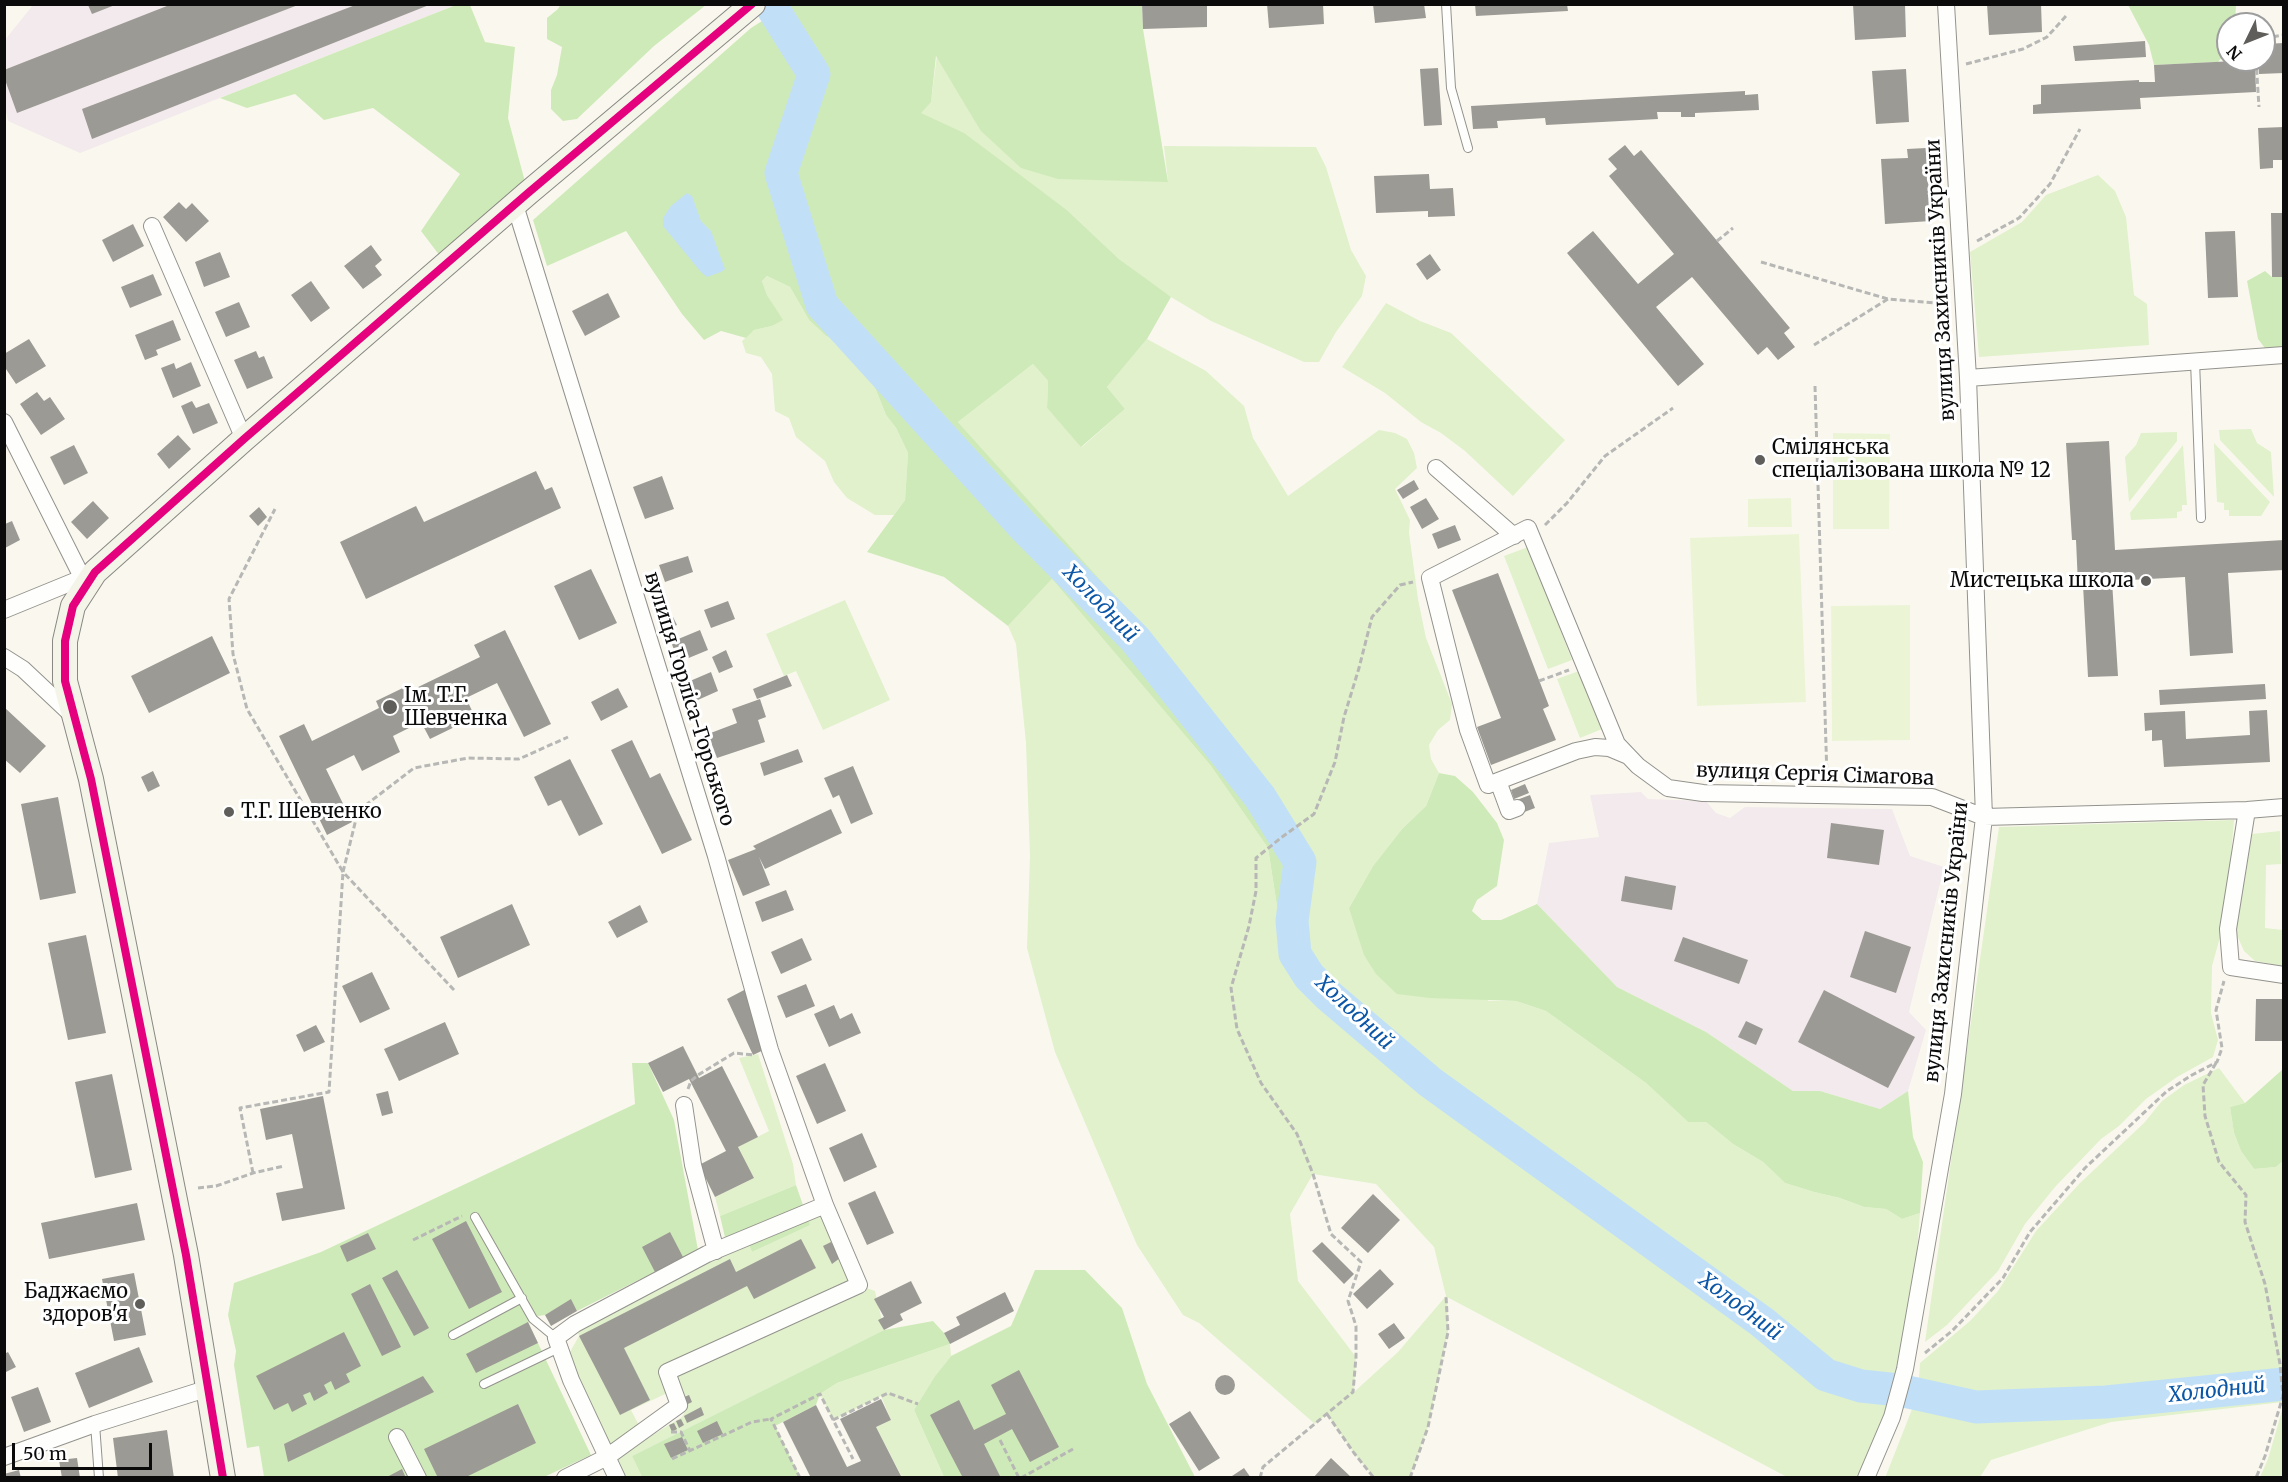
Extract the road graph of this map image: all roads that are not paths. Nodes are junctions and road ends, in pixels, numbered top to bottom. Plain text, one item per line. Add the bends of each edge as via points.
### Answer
1 (1446, 4) edge
2 (1946, 4) edge
3 (751, 6) edge
4 (1468, 148) dead end
5 (515, 205) junction
6 (152, 226) dead end
7 (2283, 355) edge
8 (2195, 362) junction
9 (1968, 378) junction
10 (4, 422) edge
11 (244, 439) junction
12 (1436, 468) dead end
13 (2201, 518) dead end
14 (1514, 536) junction
15 (89, 575) junction
16 (4, 610) edge
17 (4, 657) edge
18 (74, 716) junction
19 (1628, 756) junction
20 (1498, 781) junction
21 (1511, 800) dead end
22 (2283, 807) edge
23 (2247, 810) junction
24 (1984, 817) junction
25 (2283, 975) edge
26 (684, 1105) dead end
27 (825, 1204) junction
28 (475, 1217) road end
29 (716, 1251) junction
30 (522, 1298) junction
31 (453, 1335) dead end
32 (558, 1343) junction
33 (484, 1384) dead end
34 (209, 1388) junction
35 (95, 1424) junction
36 (397, 1437) dead end
37 (4, 1457) edge
38 (607, 1457) junction
39 (99, 1478) edge
40 (223, 1478) edge
41 (418, 1478) edge
42 (565, 1478) edge
43 (617, 1478) edge
44 (1866, 1478) edge

1 - 4 lane via 1451,88
2 - 9 street, вулиця Захисників України
3 - 5 main road
5 - 11 main road
5 - 27 street, вулиця Горліса-Горського via 716,856 770,1050
6 - 11 street
7 - 8 street
8 - 9 street
8 - 13 lane
9 - 24 street, вулиця Захисників України
10 - 15 street
11 - 15 main road
12 - 14 street
14 - 19 street, вулиця Сергія Сімагова via 1528,528 1533,537 1617,744
14 - 20 street via 1430,578 1468,730 1488,785
15 - 16 street
15 - 18 main road via 73,606 65,641 65,681
17 - 18 street via 23,669
18 - 34 main road via 109,868
19 - 20 street via 1595,747
19 - 24 street, вулиця Сергія Сімагова via 1668,788 1703,793 1932,797
20 - 21 street
22 - 23 street, вулиця Сергія Сімагова
23 - 24 street, вулиця Сергія Сімагова
23 - 25 street via 2228,929 2231,967
24 - 44 street, вулиця Захисників України via 1953,1094 1905,1369 1892,1417
26 - 29 street via 693,1166
27 - 29 street
27 - 38 street, вулиця Горліса-Горського via 858,1285 667,1372 679,1405
28 - 30 lane
29 - 32 street via 575,1324
30 - 31 lane
30 - 32 lane via 533,1318
32 - 33 lane
32 - 38 street
34 - 35 street
34 - 40 main road
35 - 37 street
35 - 39 lane
36 - 41 street
38 - 42 street
38 - 43 street

